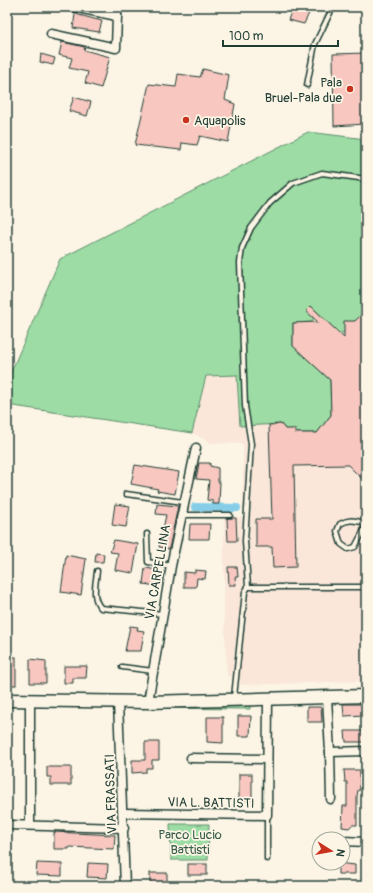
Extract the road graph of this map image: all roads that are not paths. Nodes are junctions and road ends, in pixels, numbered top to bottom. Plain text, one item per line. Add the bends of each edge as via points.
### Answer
1 (73, 7) edge
2 (117, 7) edge
3 (333, 7) edge
4 (116, 16) junction
5 (51, 34) dead end
6 (307, 85) dead end
7 (366, 179) edge
8 (196, 448) dead end
9 (126, 494) dead end
10 (184, 502) junction
11 (181, 515) junction
12 (230, 515) dead end
13 (366, 525) edge
14 (147, 534) dead end
15 (171, 566) junction
16 (97, 571) dead end
17 (248, 587) junction
18 (366, 587) edge
19 (163, 614) junction
20 (122, 667) dead end
21 (153, 671) junction
22 (366, 696) edge
23 (327, 698) junction
24 (268, 699) junction
25 (7, 700) edge
26 (234, 700) junction
27 (30, 701) junction
28 (118, 702) junction
29 (148, 702) junction
30 (366, 751) edge
31 (330, 752) junction
32 (191, 758) dead end
33 (267, 759) junction
34 (331, 799) dead end
35 (123, 813) junction
36 (267, 815) junction
37 (7, 825) edge
38 (30, 825) junction
39 (124, 828) junction
40 (351, 841) edge
41 (366, 842) edge
42 (267, 859) dead end
43 (125, 886) edge

1 - 4 street
2 - 4 street
3 - 6 lane via 315,44
4 - 5 street via 116,48
7 - 17 lane via 322,173 293,183 270,203 251,228 242,248 240,263 245,406 251,444 244,541
8 - 10 street, VIA CARPELLINA
9 - 10 lane
10 - 11 street, VIA CARPELLINA
11 - 12 lane
11 - 15 street, VIA CARPELLINA
13 - 13 lane via 355,520 347,520 340,524 337,531 341,544 348,549 355,547
14 - 15 lane via 148,562
15 - 19 street, VIA CARPELLINA
16 - 19 lane via 95,595 101,608
17 - 18 lane
17 - 26 lane via 245,592
19 - 21 street, VIA CARPELLINA
20 - 21 lane
21 - 29 street, VIA CARPELLINA
22 - 23 street
23 - 24 street
23 - 31 street
24 - 26 street
24 - 33 street, VIA L. BATTISTI
25 - 27 street
26 - 29 street
27 - 28 street
27 - 38 street
28 - 29 street
28 - 35 street, VIA FRASSATI
30 - 31 street
31 - 34 street
32 - 33 street
33 - 36 street, VIA L. BATTISTI
35 - 36 street, VIA L. BATTISTI
35 - 39 street, VIA FRASSATI
36 - 42 lane
37 - 38 street
38 - 39 street
39 - 43 street, VIA FRASSATI
40 - 41 street

